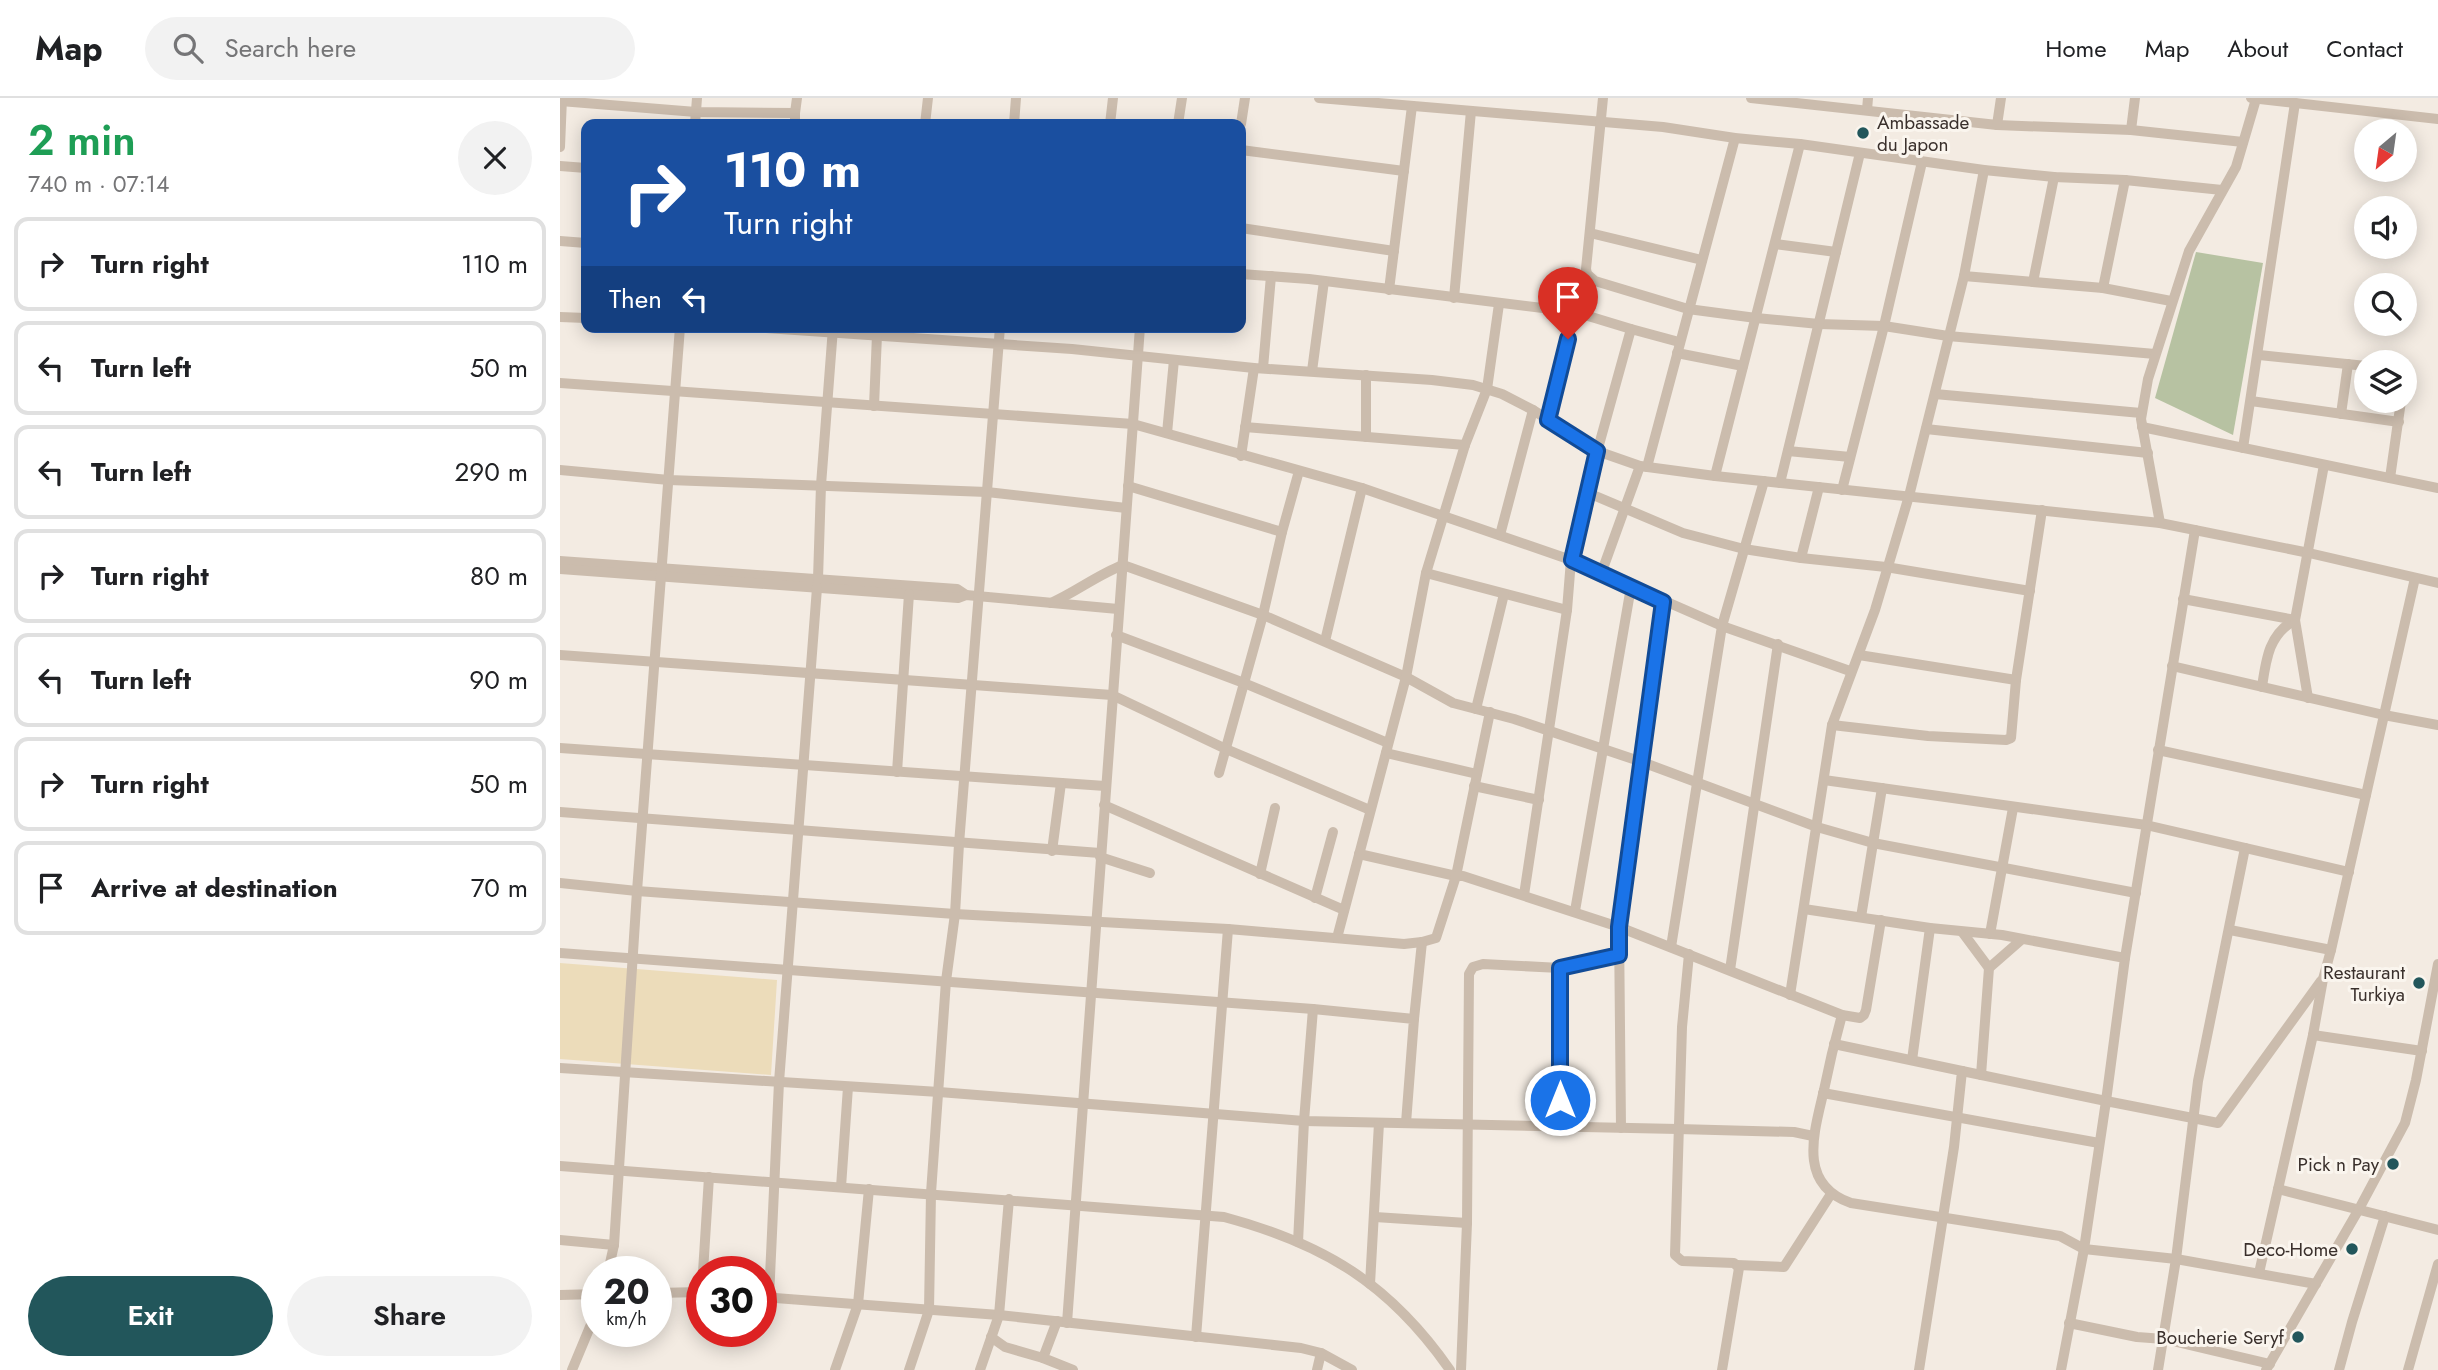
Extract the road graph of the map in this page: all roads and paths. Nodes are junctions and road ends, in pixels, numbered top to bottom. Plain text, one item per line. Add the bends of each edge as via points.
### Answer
1 (697, 98) edge
2 (797, 98) edge
3 (928, 98) edge
4 (1016, 98) edge
5 (1113, 98) edge
6 (1182, 98) edge
7 (1245, 98) edge
8 (1319, 98) edge
9 (1603, 98) edge
10 (1751, 98) edge
11 (1868, 98) edge
12 (2001, 98) edge
13 (2135, 98) edge
14 (2249, 98) edge
15 (2256, 99) edge
16 (561, 100) edge
17 (1376, 101) edge
18 (2295, 103) junction
19 (1412, 106) junction
20 (1867, 110) junction
21 (1471, 111) junction
22 (696, 112) junction
23 (695, 119) edge
24 (795, 119) edge
25 (926, 119) edge
26 (1014, 119) edge
27 (1111, 119) edge
28 (1179, 119) edge
29 (1242, 119) edge
30 (2438, 119) edge
31 (1601, 121) junction
32 (1997, 125) junction
33 (2132, 130) junction
34 (1735, 138) junction
35 (2244, 142) junction
36 (1800, 144) junction
37 (560, 147) edge
38 (1246, 151) edge
39 (1860, 153) junction
40 (1922, 162) junction
41 (560, 166) edge
42 (581, 168) edge
43 (1984, 170) junction
44 (1404, 171) junction
45 (2054, 177) junction
46 (2125, 180) junction
47 (2222, 190) junction
48 (1246, 229) edge
49 (1590, 233) junction
50 (560, 241) edge
51 (581, 243) edge
52 (1775, 244) junction
53 (1394, 251) junction
54 (1836, 252) junction
55 (1702, 260) junction
56 (1246, 274) edge
57 (1587, 274) junction
58 (1271, 276) junction
59 (1964, 276) junction
60 (1324, 281) junction
61 (2033, 282) junction
62 (2104, 288) junction
63 (1390, 290) junction
64 (1454, 298) junction
65 (2171, 302) junction
66 (1499, 304) junction
67 (1688, 309) junction
68 (1575, 312) junction
69 (560, 317) edge
70 (581, 318) edge
71 (1756, 318) junction
72 (1819, 324) junction
73 (1884, 326) junction
74 (1631, 329) junction
75 (680, 333) edge
76 (833, 333) edge
77 (859, 333) edge
78 (894, 333) edge
79 (910, 333) edge
80 (1000, 333) edge
81 (1140, 333) edge
82 (877, 335) junction
83 (1948, 336) junction
84 (1679, 342) junction
85 (1000, 345) junction
86 (1676, 353) junction
87 (2155, 354) junction
88 (2259, 355) junction
89 (1138, 356) junction
90 (1174, 360) junction
91 (2348, 364) junction
92 (2354, 365) edge
93 (1744, 366) junction
94 (1259, 368) junction
95 (1312, 371) junction
96 (1366, 375) junction
97 (560, 383) edge
98 (1487, 389) junction
99 (676, 390) junction
100 (1935, 394) junction
101 (2251, 401) junction
102 (828, 403) junction
103 (874, 406) junction
104 (1533, 410) junction
105 (2141, 413) junction
106 (2400, 413) edge
107 (2340, 414) junction
108 (994, 415) junction
109 (1548, 420) junction
110 (2399, 422) junction
111 (1133, 424) junction
112 (1245, 427) junction
113 (2142, 427) junction
114 (1926, 429) junction
115 (1167, 433) junction
116 (1366, 437) junction
117 (1465, 445) junction
118 (2243, 448) junction
119 (1597, 451) junction
120 (1788, 451) junction
121 (2148, 453) junction
122 (1241, 456) junction
123 (1850, 457) junction
124 (2324, 465) junction
125 (1644, 466) junction
126 (560, 470) edge
127 (1298, 471) junction
128 (1715, 476) junction
129 (2390, 478) junction
130 (669, 480) junction
131 (1764, 481) junction
132 (1780, 483) junction
133 (821, 485) junction
134 (1128, 486) junction
135 (1819, 487) junction
136 (1362, 488) junction
137 (2438, 488) edge
138 (1842, 490) junction
139 (987, 492) junction
140 (1586, 492) junction
141 (1909, 496) junction
142 (1625, 507) junction
143 (1126, 508) junction
144 (2042, 510) junction
145 (1442, 515) junction
146 (2160, 523) junction
147 (2195, 530) junction
148 (1282, 532) junction
149 (1500, 535) junction
150 (1744, 549) junction
151 (2309, 553) junction
152 (1801, 558) junction
153 (1572, 560) junction
154 (560, 561) edge
155 (1123, 565) junction
156 (1886, 567) junction
157 (560, 569) edge
158 (663, 572) junction
159 (1426, 573) junction
160 (1601, 574) junction
161 (2415, 578) junction
162 (817, 583) junction
163 (2438, 583) edge
164 (1630, 587) junction
165 (2030, 592) junction
166 (909, 594) junction
167 (1504, 594) junction
168 (967, 595) junction
169 (979, 596) junction
170 (2183, 599) junction
171 (1663, 602) junction
172 (1051, 603) junction
173 (1118, 609) junction
174 (1567, 610) junction
175 (1263, 615) junction
176 (2295, 620) junction
177 (1722, 626) junction
178 (1116, 635) junction
179 (1325, 641) junction
180 (1778, 644) junction
181 (560, 655) edge
182 (1859, 655) junction
183 (656, 662) junction
184 (2172, 666) junction
185 (1850, 671) junction
186 (809, 673) junction
187 (1406, 677) junction
188 (904, 680) junction
189 (2016, 680) junction
190 (1244, 683) junction
191 (973, 685) junction
192 (2262, 687) junction
193 (1112, 695) junction
194 (2308, 698) junction
195 (1476, 709) junction
196 (1490, 712) junction
197 (2384, 715) junction
198 (1832, 725) junction
199 (2438, 725) edge
200 (1548, 730) junction
201 (560, 748) edge
202 (1387, 748) junction
203 (1603, 748) junction
204 (1226, 749) junction
205 (2158, 750) junction
206 (649, 754) junction
207 (1642, 762) junction
208 (803, 765) junction
209 (897, 772) junction
210 (1219, 773) dead end
211 (1477, 774) junction
212 (964, 776) junction
213 (1824, 780) junction
214 (1696, 782) junction
215 (1061, 783) junction
216 (1105, 786) junction
217 (1474, 786) junction
218 (1882, 788) junction
219 (2366, 795) junction
220 (1539, 800) junction
221 (1756, 803) junction
222 (1104, 805) junction
223 (1275, 808) dead end
224 (2013, 808) junction
225 (1370, 810) junction
226 (560, 812) edge
227 (644, 818) junction
228 (2146, 825) junction
229 (1817, 827) junction
230 (798, 831) junction
231 (1333, 832) dead end
232 (1873, 843) junction
233 (959, 844) junction
234 (2245, 848) junction
235 (1052, 851) junction
236 (1359, 854) junction
237 (1100, 855) junction
238 (2002, 868) junction
239 (2349, 872) junction
240 (1150, 873) dead end
241 (1260, 874) junction
242 (1456, 876) junction
243 (560, 883) edge
244 (637, 891) junction
245 (2136, 893) junction
246 (1524, 895) junction
247 (1315, 898) junction
248 (794, 901) junction
249 (1804, 909) junction
250 (1344, 910) junction
251 (1575, 911) junction
252 (955, 914) junction
253 (1861, 917) junction
254 (1881, 920) junction
255 (1096, 921) junction
256 (1619, 927) junction
257 (1228, 929) junction
258 (1930, 929) junction
259 (2230, 930) junction
260 (1963, 933) junction
261 (1990, 934) junction
262 (1337, 938) junction
263 (2021, 940) junction
264 (1422, 942) junction
265 (1671, 947) junction
266 (2332, 950) junction
267 (560, 953) edge
268 (1689, 954) junction
269 (1619, 955) junction
270 (635, 958) junction
271 (2125, 958) junction
272 (2438, 964) edge
273 (1560, 968) junction
274 (1989, 968) junction
275 (788, 970) junction
276 (1730, 970) junction
277 (2323, 979) junction
278 (946, 981) junction
279 (1090, 992) junction
280 (1790, 995) junction
281 (1222, 1002) junction
282 (1313, 1009) junction
283 (2433, 1013) edge
284 (1842, 1015) junction
285 (1415, 1018) junction
286 (2313, 1035) junction
287 (1834, 1044) junction
288 (2422, 1051) junction
289 (1912, 1060) junction
290 (560, 1068) edge
291 (1962, 1071) junction
292 (625, 1073) junction
293 (1981, 1075) junction
294 (779, 1082) junction
295 (848, 1087) junction
296 (939, 1092) junction
297 (1823, 1093) junction
298 (2106, 1101) junction
299 (1082, 1103) junction
300 (1213, 1114) junction
301 (1957, 1117) junction
302 (2193, 1119) junction
303 (1304, 1121) junction
304 (1380, 1123) junction
305 (1406, 1123) junction
306 (1469, 1125) junction
307 (1559, 1127) junction
308 (1621, 1128) junction
309 (1678, 1129) junction
310 (1814, 1136) junction
311 (2099, 1143) junction
312 (560, 1166) edge
313 (619, 1170) junction
314 (709, 1177) junction
315 (775, 1182) junction
316 (841, 1187) junction
317 (869, 1189) junction
318 (2278, 1189) junction
319 (931, 1193) junction
320 (1831, 1194) junction
321 (1009, 1199) junction
322 (1075, 1204) junction
323 (2359, 1209) junction
324 (1206, 1214) junction
325 (1942, 1216) junction
326 (2385, 1216) junction
327 (1375, 1217) junction
328 (1467, 1223) junction
329 (2438, 1230) edge
330 (560, 1240) edge
331 (1298, 1242) junction
332 (614, 1245) junction
333 (2084, 1249) junction
334 (612, 1256) edge
335 (704, 1256) edge
336 (769, 1256) edge
337 (2176, 1259) junction
338 (2438, 1264) edge
339 (1737, 1265) junction
340 (2259, 1273) junction
341 (1370, 1283) junction
342 (2316, 1284) junction
343 (581, 1294) edge
344 (560, 1295) edge
345 (777, 1298) edge
346 (858, 1304) junction
347 (929, 1310) junction
348 (999, 1315) junction
349 (1062, 1322) junction
350 (2069, 1323) junction
351 (991, 1337) junction
352 (1196, 1337) junction
353 (2164, 1339) junction
354 (582, 1347) edge
355 (1321, 1353) junction
356 (1043, 1357) junction
357 (2268, 1367) edge
358 (572, 1370) edge
359 (835, 1370) edge
360 (909, 1370) edge
361 (980, 1370) edge
362 (1073, 1370) edge
363 (1317, 1370) edge
364 (1352, 1370) edge
365 (1450, 1370) edge
366 (1461, 1370) edge
367 (1722, 1370) edge
368 (1919, 1370) edge
369 (2061, 1370) edge
370 (2158, 1370) edge
371 (2339, 1370) edge
372 (2408, 1370) edge

1 - 22 street
2 - 24 street
3 - 25 street
4 - 26 street
5 - 27 street
6 - 28 street
7 - 29 street
8 - 17 street
9 - 31 street
10 - 20 street
11 - 20 street
12 - 32 street
13 - 33 street
14 - 15 street
15 - 18 street
15 - 35 street
16 - 22 street
16 - 37 street
17 - 19 street
18 - 30 street
18 - 88 street
19 - 21 street
19 - 44 street
20 - 32 street
21 - 31 street
21 - 64 street
22 - 23 street
22 - 24 street
31 - 34 street
31 - 49 street
32 - 33 street
33 - 35 street
34 - 36 street
34 - 55 street
35 - 47 street
36 - 39 street
36 - 52 street
38 - 44 street
39 - 40 street
39 - 54 street
40 - 43 street
40 - 73 street
41 - 42 street
43 - 45 street
43 - 59 street
44 - 53 street
45 - 46 street
45 - 61 street
46 - 47 street
46 - 62 street
47 - 65 street via 2189,251
48 - 53 street
49 - 55 street
49 - 57 street
50 - 51 street
52 - 54 street
52 - 71 street
53 - 63 street
54 - 72 street
55 - 67 street
56 - 58 street
57 - 67 street via 1595,281
57 - 68 street
58 - 60 street
58 - 94 street
59 - 61 street
59 - 83 street
60 - 63 street
60 - 95 street
61 - 62 street
62 - 65 street
63 - 64 street
64 - 66 street
65 - 87 street
66 - 68 street
66 - 98 street
67 - 71 street
67 - 84 street
68 - 74 street
68 - 109 street
69 - 70 street
71 - 72 street
71 - 93 street
72 - 73 street
72 - 120 street
73 - 83 street
73 - 123 street
74 - 84 street
74 - 119 street
75 - 99 street
76 - 102 street
77 - 82 street
78 - 82 street
79 - 85 street
80 - 85 street
81 - 89 street
82 - 103 street
83 - 87 street
83 - 100 street
84 - 86 street
85 - 89 street
85 - 108 street
86 - 93 street
86 - 125 street
87 - 105 street
88 - 91 street
88 - 101 street
89 - 90 street
89 - 111 street
90 - 94 street
90 - 115 street
91 - 92 street
91 - 107 street
93 - 128 street
94 - 95 street
94 - 112 street
95 - 96 street
96 - 98 street
96 - 116 street
97 - 99 street
98 - 104 street
98 - 117 street
99 - 102 street
99 - 130 street
100 - 105 street
100 - 114 street
101 - 107 street
101 - 118 street
102 - 103 street
102 - 133 street
103 - 108 street
104 - 109 street
104 - 149 street
105 - 113 street
106 - 110 street
107 - 110 street
108 - 111 street
108 - 139 street
109 - 119 street
110 - 129 street
111 - 115 street
111 - 134 street
112 - 116 street
112 - 122 street
113 - 118 street
113 - 121 street
114 - 121 street
114 - 141 street
115 - 122 street
116 - 117 street
117 - 145 street
118 - 124 street
119 - 125 street
119 - 140 street
120 - 123 street
120 - 132 street
121 - 146 street
122 - 127 street
123 - 138 street
124 - 129 street
124 - 151 street
125 - 128 street
125 - 142 street
126 - 130 street
127 - 136 street
127 - 148 street
128 - 131 street
129 - 137 street
130 - 133 street
130 - 158 street
131 - 132 street
131 - 150 street
132 - 135 street
133 - 139 street
133 - 162 street
134 - 143 street
134 - 148 street
135 - 138 street
135 - 152 street
136 - 145 street
136 - 179 street
138 - 141 street
139 - 143 street
139 - 169 street
140 - 142 street
140 - 153 street
141 - 144 street
141 - 156 street
142 - 150 street via 1683,533
142 - 160 street
143 - 155 street
144 - 146 street
144 - 165 street
145 - 149 street
145 - 159 street
146 - 147 street
147 - 151 street
147 - 170 street
148 - 175 street
149 - 153 street
150 - 152 street
150 - 177 street
151 - 161 street
151 - 176 street
152 - 156 street
153 - 160 street
153 - 174 street
154 - 158 street
155 - 172 street
155 - 173 street
155 - 175 street
156 - 165 street
156 - 182 street
157 - 158 street
158 - 162 street
158 - 183 street
159 - 167 street
159 - 187 street
160 - 164 street
161 - 163 street
161 - 197 street
162 - 166 street
162 - 168 street via 957,589
162 - 186 street
164 - 171 street
164 - 203 street
165 - 189 street
166 - 168 street
166 - 188 street
167 - 174 street
167 - 195 street
168 - 169 street
169 - 172 street
169 - 191 street
170 - 176 street
170 - 184 street
171 - 177 street
171 - 207 street
172 - 173 street
173 - 178 street
174 - 200 street
175 - 179 street
175 - 190 street
176 - 192 street via 2281,629 2270,648
176 - 194 street
177 - 180 street
177 - 214 street
178 - 190 street
178 - 193 street
179 - 187 street
180 - 185 street
180 - 221 street
181 - 183 street
182 - 185 street
182 - 189 street
183 - 186 street
183 - 206 street
184 - 192 street
184 - 205 street
185 - 198 street
186 - 188 street
186 - 208 street
187 - 195 street via 1454,703
187 - 202 street
188 - 191 street
188 - 209 street
189 - 198 street via 2013,732 2006,740
190 - 202 street
190 - 204 street
191 - 193 street
191 - 212 street
192 - 194 street
193 - 204 street
193 - 216 street
194 - 197 street
195 - 196 street
196 - 200 street
196 - 211 street
197 - 199 street
197 - 219 street
198 - 213 street
200 - 203 street
200 - 220 street
201 - 206 street
202 - 211 street
202 - 225 street
203 - 207 street
203 - 251 street
204 - 210 street
204 - 225 street
205 - 219 street
205 - 228 street
206 - 208 street
206 - 227 street
207 - 214 street
207 - 256 street
208 - 209 street
208 - 230 street
209 - 212 street
211 - 217 street
212 - 215 street
212 - 233 street
213 - 218 street
213 - 229 street
214 - 221 street
214 - 265 street
215 - 216 street
215 - 235 street
216 - 222 street
217 - 220 street
217 - 242 street
218 - 224 street
218 - 232 street
219 - 239 street
220 - 246 street
221 - 229 street
221 - 276 street
222 - 237 street
222 - 241 street
223 - 241 street
224 - 228 street
224 - 238 street
225 - 236 street
226 - 227 street
227 - 230 street
227 - 244 street
228 - 234 street
228 - 245 street
229 - 232 street
229 - 249 street
230 - 233 street
230 - 248 street
231 - 247 street
232 - 238 street
232 - 253 street
233 - 235 street
233 - 252 street
234 - 239 street
234 - 259 street
235 - 237 street
236 - 242 street
236 - 250 street
237 - 240 street
237 - 255 street
238 - 245 street
238 - 261 street
239 - 266 street
241 - 247 street
242 - 246 street
242 - 264 street via 1440,932
243 - 244 street
244 - 248 street
244 - 270 street
245 - 271 street
246 - 251 street
247 - 250 street
248 - 252 street
248 - 275 street
249 - 253 street
249 - 280 street
250 - 262 street
251 - 256 street
252 - 255 street
252 - 278 street
253 - 254 street
254 - 258 street
254 - 284 street via 1864,1015
255 - 257 street
255 - 279 street
256 - 265 street
256 - 269 street
257 - 262 street
257 - 281 street
258 - 260 street
258 - 289 street
259 - 266 street
259 - 302 street
260 - 261 street
260 - 274 street
261 - 263 street
262 - 264 street
263 - 271 street
263 - 274 street
264 - 285 street
265 - 268 street
266 - 277 street
267 - 270 street
268 - 276 street
268 - 309 street
269 - 273 street
269 - 308 street
270 - 275 street
270 - 292 street
271 - 298 street
272 - 283 street
273 - 306 street via 1473,967 1469,974
273 - 307 street
274 - 293 street
275 - 278 street
275 - 294 street
276 - 280 street
277 - 286 street
277 - 302 street via 2218,1123
278 - 279 street
278 - 296 street
279 - 281 street
279 - 299 street
280 - 284 street
281 - 282 street
281 - 300 street
282 - 285 street
282 - 303 street
283 - 288 street
284 - 287 street
285 - 305 street
286 - 288 street
286 - 318 street
287 - 289 street
287 - 297 street
288 - 323 street via 2405,1123
289 - 291 street
290 - 292 street
291 - 293 street
291 - 301 street
292 - 294 street
292 - 313 street
293 - 298 street
294 - 295 street
294 - 315 street
295 - 296 street
295 - 316 street
296 - 299 street
296 - 319 street
297 - 301 street
297 - 310 street
298 - 302 street
298 - 311 street
299 - 300 street
299 - 322 street
300 - 303 street
300 - 324 street
301 - 311 street
301 - 325 street
302 - 337 street
303 - 304 street
303 - 331 street
304 - 305 street
304 - 327 street
305 - 306 street
306 - 307 street
306 - 328 street
307 - 308 street
308 - 309 street
309 - 310 street
309 - 339 street via 1675,1255 1682,1261
310 - 320 street via 1817,1175
311 - 333 street
312 - 313 street
313 - 314 street
313 - 332 street
314 - 315 street
314 - 335 street
315 - 316 street
315 - 336 street
316 - 317 street
317 - 319 street
317 - 346 street
318 - 323 street
318 - 340 street
319 - 321 street
319 - 347 street
320 - 325 street via 1851,1203
320 - 339 street via 1784,1267
321 - 322 street
321 - 348 street
322 - 324 street
322 - 349 street
323 - 326 street
323 - 342 street
324 - 331 street
324 - 352 street
325 - 333 street via 2060,1236
325 - 368 street
326 - 329 street
326 - 371 street
327 - 328 street
327 - 341 street
328 - 366 street
330 - 332 street
331 - 341 street
332 - 334 street
333 - 337 street
333 - 350 street
337 - 340 street
337 - 353 street
338 - 372 street
339 - 367 street
340 - 342 street
341 - 365 street via 1418,1327
342 - 357 street
343 - 344 street
345 - 346 street
346 - 347 street
346 - 359 street
347 - 348 street
347 - 360 street
348 - 349 street
348 - 351 street
349 - 352 street
349 - 356 street
350 - 353 street
350 - 369 street
351 - 356 street via 1005,1347
351 - 361 street
352 - 355 street
353 - 357 street
353 - 370 street
354 - 358 street
355 - 363 street
355 - 364 street
356 - 362 street

